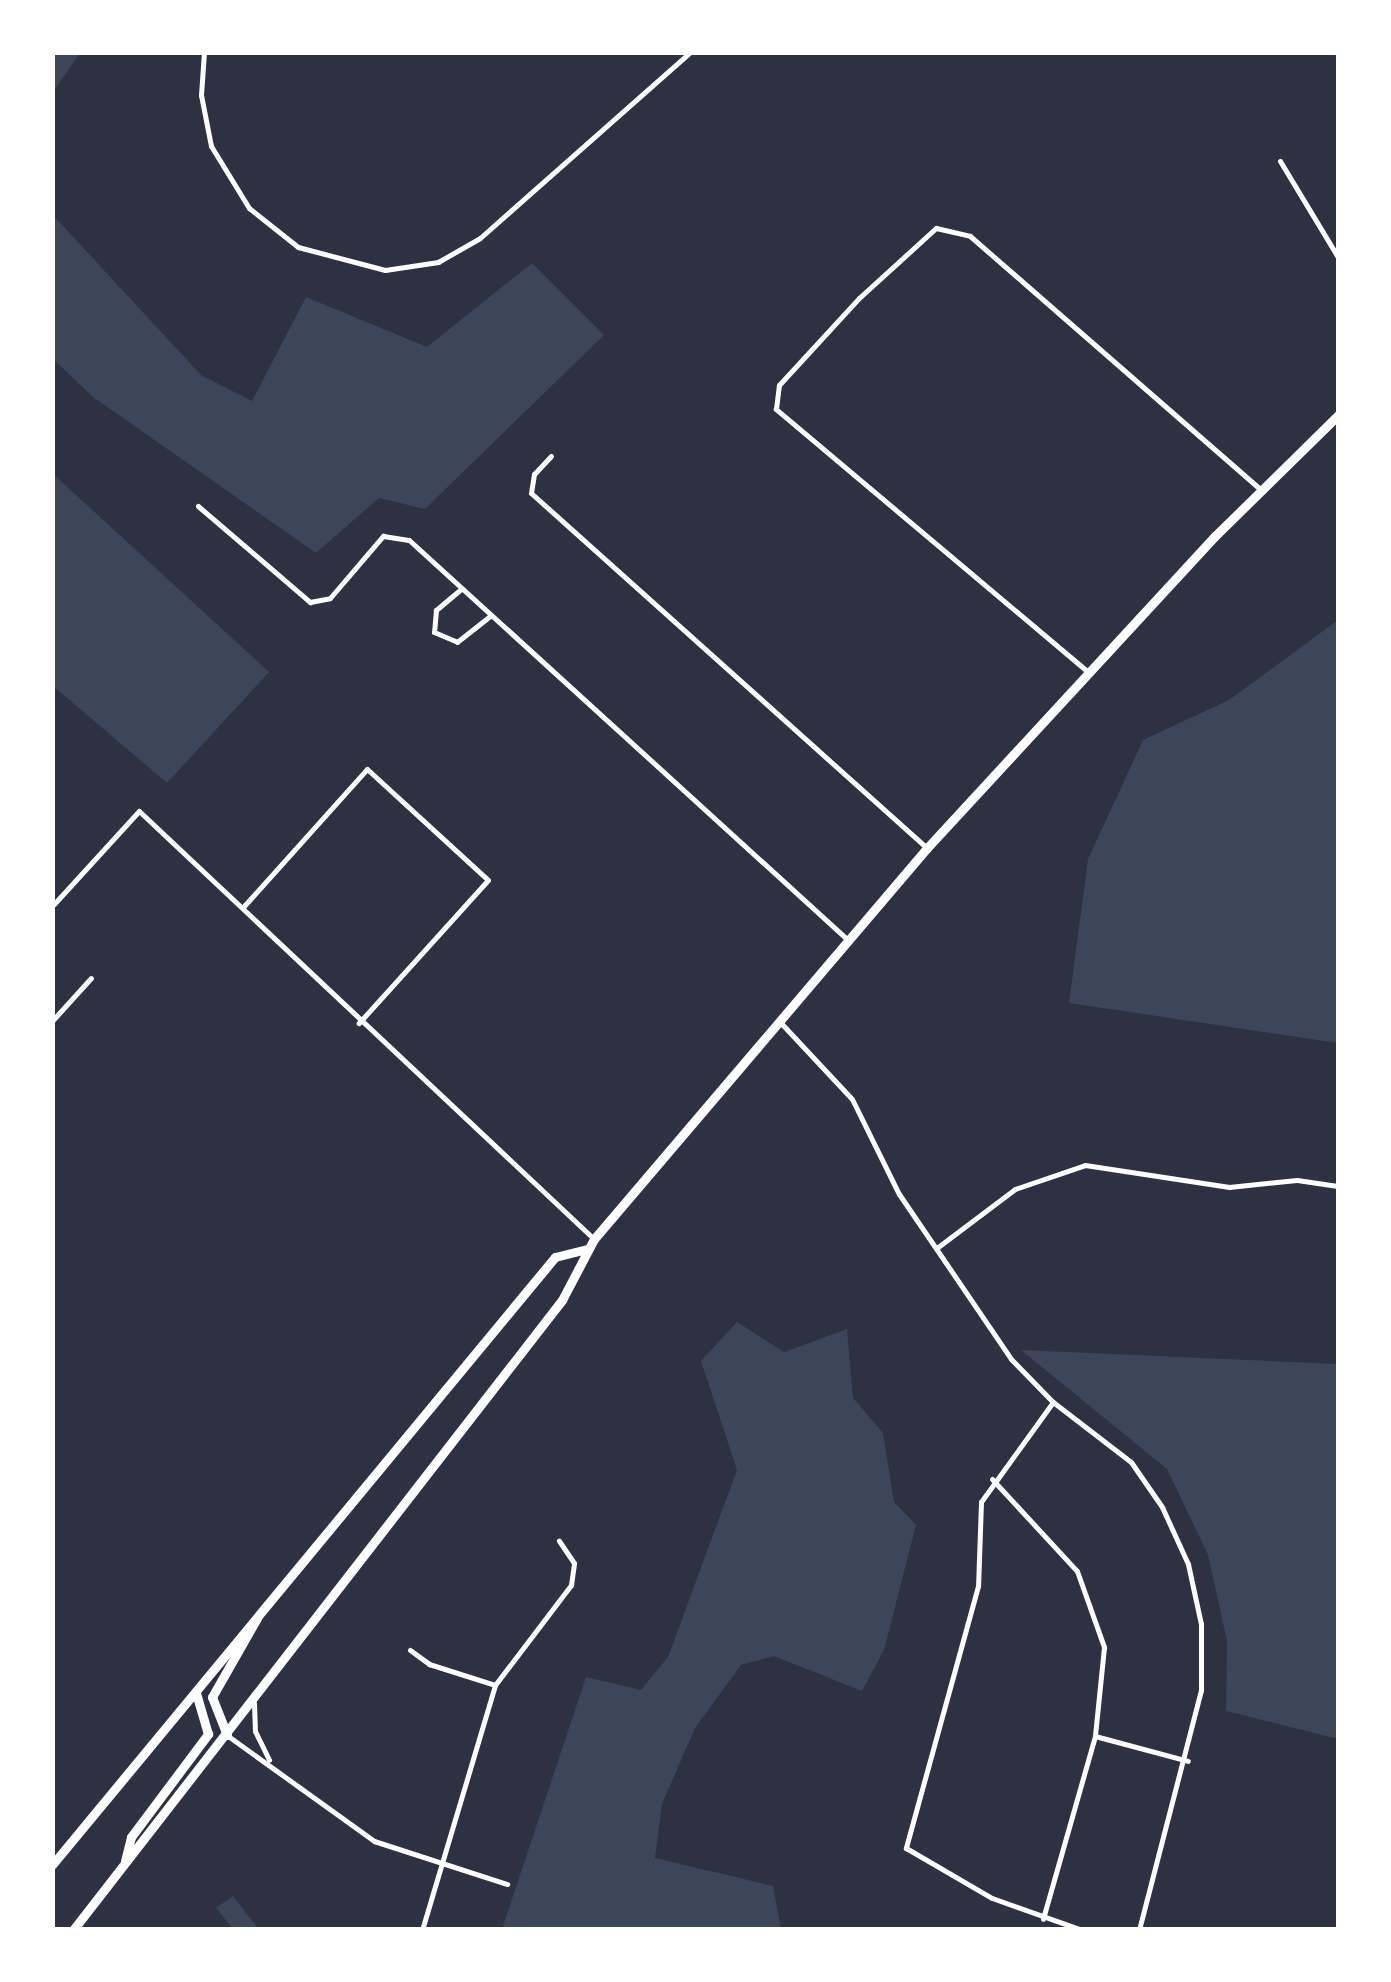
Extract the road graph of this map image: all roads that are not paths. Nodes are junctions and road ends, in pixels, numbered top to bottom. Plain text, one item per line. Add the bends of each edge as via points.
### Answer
1 (204, 52) edge
2 (690, 52) edge
3 (1280, 161) dead end
4 (1338, 257) edge
5 (1338, 415) edge
6 (551, 456) dead end
7 (1261, 490) junction
8 (198, 506) dead end
9 (460, 589) junction
10 (490, 616) junction
11 (1089, 673) junction
12 (928, 848) junction
13 (54, 904) edge
14 (244, 906) junction
15 (848, 940) junction
16 (91, 978) dead end
17 (778, 1020) junction
18 (52, 1021) edge
19 (358, 1023) junction
20 (1338, 1186) edge
21 (594, 1239) junction
22 (938, 1247) junction
23 (586, 1249) junction
24 (1053, 1402) junction
25 (992, 1479) junction
26 (559, 1541) dead end
27 (260, 1610) junction
28 (410, 1650) dead end
29 (495, 1685) junction
30 (196, 1693) junction
31 (254, 1703) junction
32 (227, 1735) junction
33 (1094, 1736) junction
34 (269, 1760) junction
35 (1188, 1761) junction
36 (442, 1863) junction
37 (52, 1865) edge
38 (123, 1866) junction
39 (508, 1884) dead end
40 (1044, 1920) junction
41 (73, 1930) edge
42 (422, 1930) edge
43 (1082, 1930) edge
44 (1139, 1930) edge

1 - 2 street via 201,95 211,146 248,208 298,246 385,270 438,262 480,238
3 - 4 street
5 - 7 highway
6 - 12 street via 534,474 531,493
7 - 11 highway
7 - 11 street via 970,236 936,228 859,298 780,385 776,409
8 - 9 street via 310,602 330,598 391,534 410,540
9 - 10 street
9 - 10 street via 436,610 434,632 457,642
10 - 15 street
11 - 12 highway
12 - 15 highway
13 - 14 street via 138,811
14 - 19 street
14 - 19 street via 367,769 488,880
15 - 17 highway
16 - 18 street
17 - 21 highway
17 - 22 street via 852,1099 899,1194
19 - 21 street
20 - 22 street via 1297,1180 1218,1186 1085,1165 1016,1189
21 - 23 highway
22 - 24 street via 1011,1359
23 - 27 highway via 555,1258
23 - 31 highway via 579,1277
24 - 25 street
24 - 35 street via 1130,1462 1184,1554 1198,1606 1203,1665
25 - 33 street via 1077,1571 1094,1607 1104,1647
25 - 40 street via 981,1502 978,1586 906,1848
26 - 29 street via 574,1564 570,1585
27 - 30 highway
27 - 32 highway via 246,1647 212,1697
28 - 29 street via 429,1664
29 - 36 street
30 - 37 highway
30 - 38 highway via 208,1734 131,1837
31 - 32 highway
31 - 34 street
32 - 34 street via 255,1758
32 - 38 highway
33 - 35 street
33 - 40 street
34 - 36 street via 374,1841
35 - 44 street
36 - 39 street
36 - 42 street
38 - 41 highway
40 - 43 street

